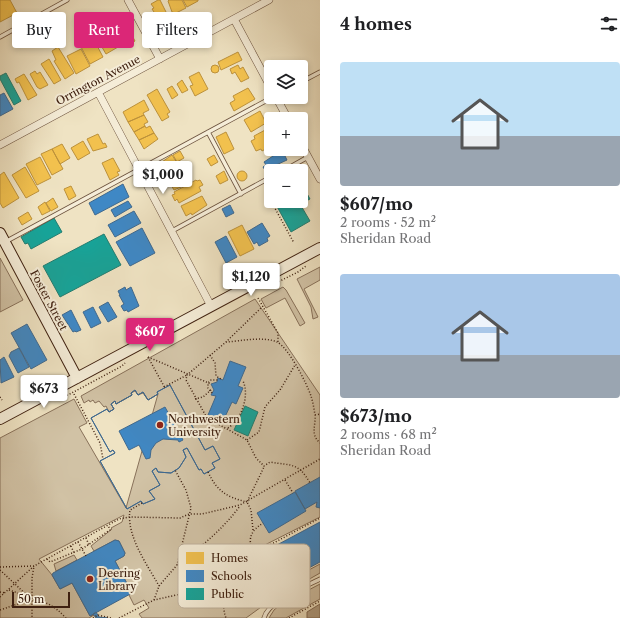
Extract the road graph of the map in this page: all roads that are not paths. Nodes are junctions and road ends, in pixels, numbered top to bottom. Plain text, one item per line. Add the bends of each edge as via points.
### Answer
1 (67, 0) edge
2 (128, 0) edge
3 (269, 0) edge
4 (234, 19) junction
5 (0, 37) edge
6 (160, 59) junction
7 (320, 72) edge
8 (264, 75) edge
9 (308, 78) edge
10 (98, 92) junction
11 (264, 103) edge
12 (208, 132) junction
13 (0, 146) edge
14 (308, 157) joint
15 (296, 164) edge
16 (139, 170) junction
17 (320, 179) edge
18 (264, 181) edge
19 (241, 194) junction
20 (172, 231) junction
21 (2, 238) edge
22 (320, 248) edge
23 (211, 306) junction
24 (78, 378) junction
25 (0, 419) edge
26 (320, 579) edge
27 (310, 584) edge
28 (270, 608) edge
29 (264, 618) edge

1 - 5 lane
2 - 6 street
3 - 4 street, Orrington Avenue
4 - 6 street, Orrington Avenue
4 - 8 street
6 - 10 street, Orrington Avenue
7 - 9 lane
10 - 13 street, Orrington Avenue
10 - 16 street
11 - 12 lane
12 - 16 lane
12 - 19 lane
14 - 15 lane
14 - 17 street
16 - 20 street
16 - 21 lane
18 - 19 lane
19 - 20 lane
20 - 23 street
21 - 24 main road, Foster Street
22 - 23 main road
23 - 24 main road
24 - 25 main road
26 - 27 lane
28 - 29 lane

